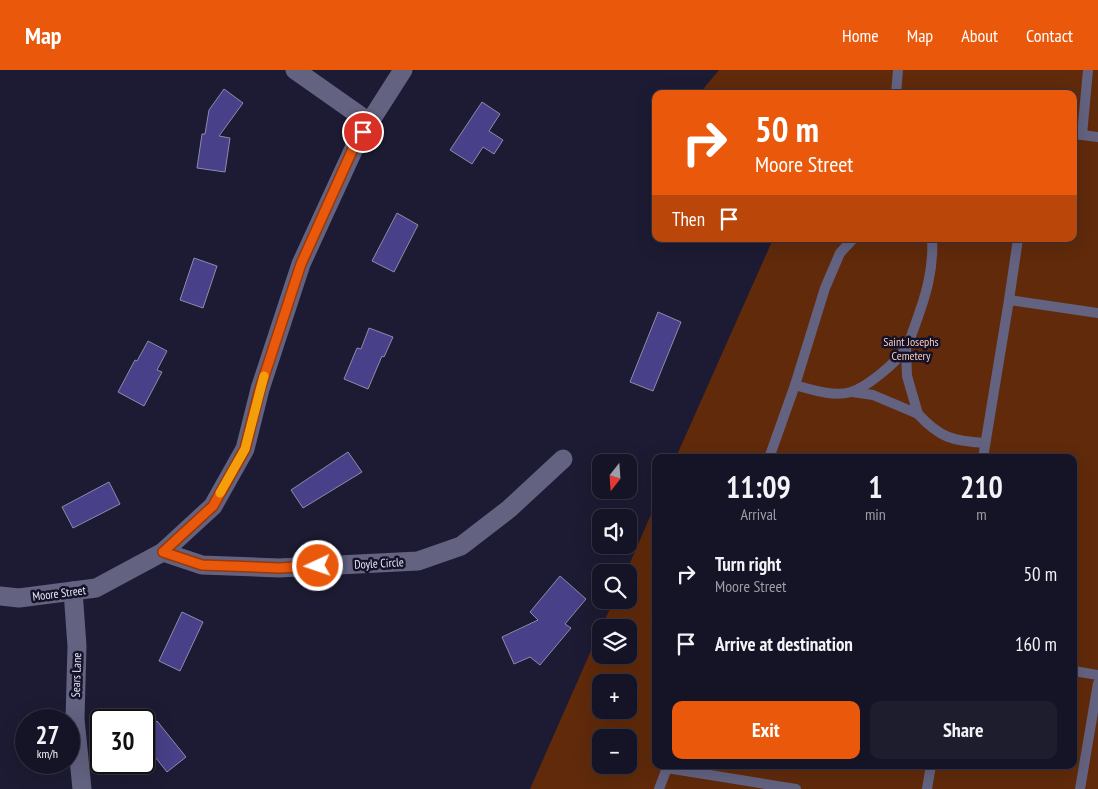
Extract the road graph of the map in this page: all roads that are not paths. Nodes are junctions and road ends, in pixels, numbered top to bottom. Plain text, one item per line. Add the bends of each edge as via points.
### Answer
1 (296, 70) edge
2 (403, 70) edge
3 (898, 70) edge
4 (1088, 70) edge
5 (896, 90) edge
6 (370, 122) junction
7 (1078, 134) edge
8 (1098, 137) edge
9 (850, 242) edge
10 (932, 242) edge
11 (1018, 242) edge
12 (1009, 300) junction
13 (1098, 312) edge
14 (906, 349) junction
15 (795, 385) junction
16 (852, 392) junction
17 (918, 414) junction
18 (985, 443) junction
19 (770, 454) edge
20 (984, 454) edge
21 (563, 459) dead end
22 (163, 552) junction
23 (73, 591) junction
24 (0, 596) edge
25 (1077, 672) edge
26 (1098, 675) edge
27 (1098, 683) edge
28 (666, 769) edge
29 (679, 769) edge
30 (930, 769) edge
31 (82, 789) edge
32 (659, 789) edge
33 (796, 789) edge
34 (927, 789) edge
35 (1080, 789) edge

1 - 6 street
2 - 6 street, Moore Street
3 - 5 lane
4 - 7 lane
6 - 22 street, Moore Street via 356,142 301,264 260,389 245,449 213,506
7 - 8 lane
9 - 15 lane via 840,253 826,288
10 - 14 lane via 929,282
11 - 12 lane
12 - 13 lane
12 - 18 lane
14 - 16 lane via 890,366
14 - 17 lane via 907,376
15 - 16 lane via 827,393
15 - 19 lane
16 - 17 lane via 873,395
17 - 18 lane via 931,428 945,436 958,441
18 - 20 lane
21 - 22 street, Doyle Circle via 509,509 461,546 418,561 279,568 202,565
22 - 23 street, Moore Street via 96,588
23 - 24 street, Moore Street via 19,598
23 - 31 street, Sears Lane via 77,646 75,719
25 - 26 lane
27 - 35 lane
28 - 32 lane
29 - 33 lane
30 - 34 lane

